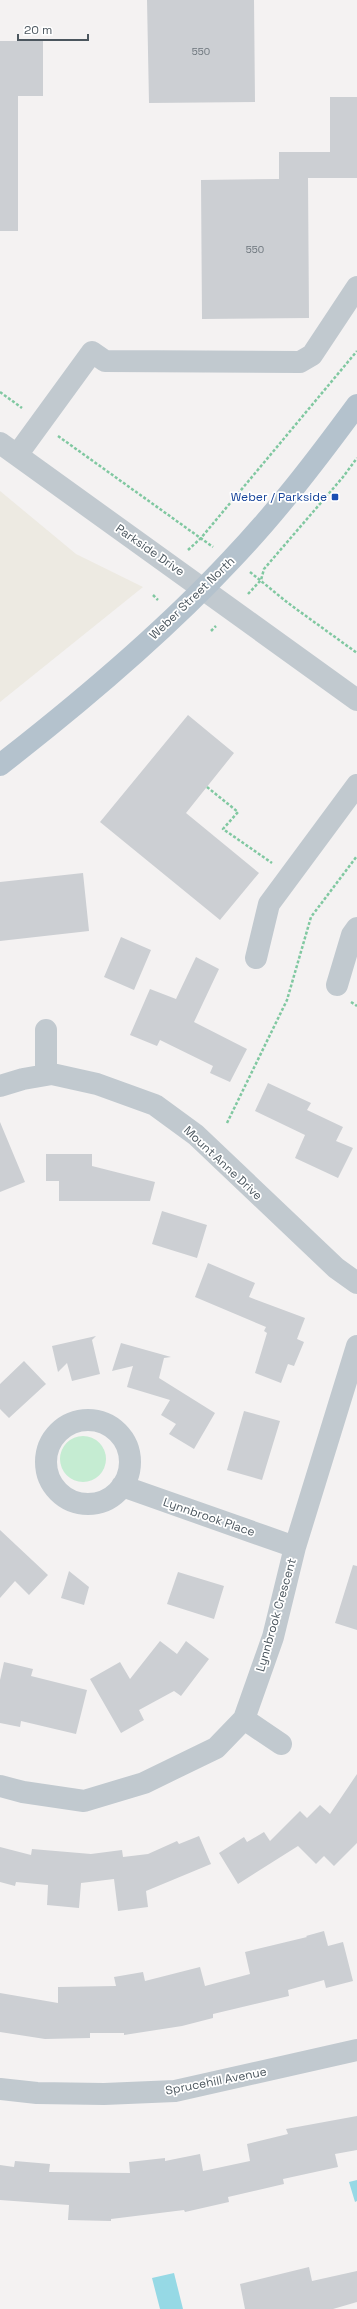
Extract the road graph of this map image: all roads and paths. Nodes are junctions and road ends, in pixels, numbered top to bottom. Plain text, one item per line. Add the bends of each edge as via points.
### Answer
1 (357, 287) edge
2 (357, 350) edge
3 (0, 392) edge
4 (357, 405) edge
5 (39, 424) junction
6 (8, 449) edge
7 (357, 458) edge
8 (201, 538) junction
9 (205, 541) dead end
10 (196, 542) dead end
11 (257, 577) dead end
12 (261, 580) junction
13 (255, 586) dead end
14 (204, 588) junction
15 (357, 653) edge
16 (357, 700) edge
17 (2, 759) edge
18 (357, 785) edge
19 (207, 787) dead end
20 (357, 856) edge
21 (289, 876) junction
22 (357, 928) edge
23 (256, 958) dead end
24 (337, 985) dead end
25 (46, 1030) dead end
26 (46, 1074) junction
27 (0, 1086) edge
28 (227, 1123) dead end
29 (357, 1283) edge
30 (357, 1346) edge
31 (122, 1486) dead end
32 (295, 1547) junction
33 (244, 1719) junction
34 (281, 1744) dead end
35 (0, 1786) edge
36 (357, 2050) edge
37 (0, 2089) edge

1 - 5 street via 312,355 300,362 105,361 92,352
2 - 8 path
3 - 5 path
4 - 14 main road, Weber Street North via 313,465 232,560
5 - 6 street
5 - 8 path
6 - 14 street, Parkside Drive
7 - 12 path via 264,569
8 - 9 path
8 - 10 path
11 - 12 path
12 - 13 path
12 - 15 path
14 - 16 street, Parkside Drive
14 - 17 main road, Weber Street North via 109,677
18 - 21 street
19 - 21 path via 238,812 223,829
20 - 28 path via 311,917 287,1000
21 - 23 street via 267,910
22 - 24 street via 352,935
25 - 26 street
26 - 27 street, Mount Anne Drive
26 - 29 street, Mount Anne Drive via 97,1084 162,1110 196,1135 336,1268
30 - 32 street, Lynnbrook Crescent
31 - 32 street, Lynnbrook Place
32 - 33 street, Lynnbrook Crescent via 272,1637
33 - 34 street
33 - 35 street, Lynnbrook Crescent via 216,1748 144,1783 84,1801
36 - 37 street, Sprucehill Avenue via 175,2091 104,2094 37,2093

